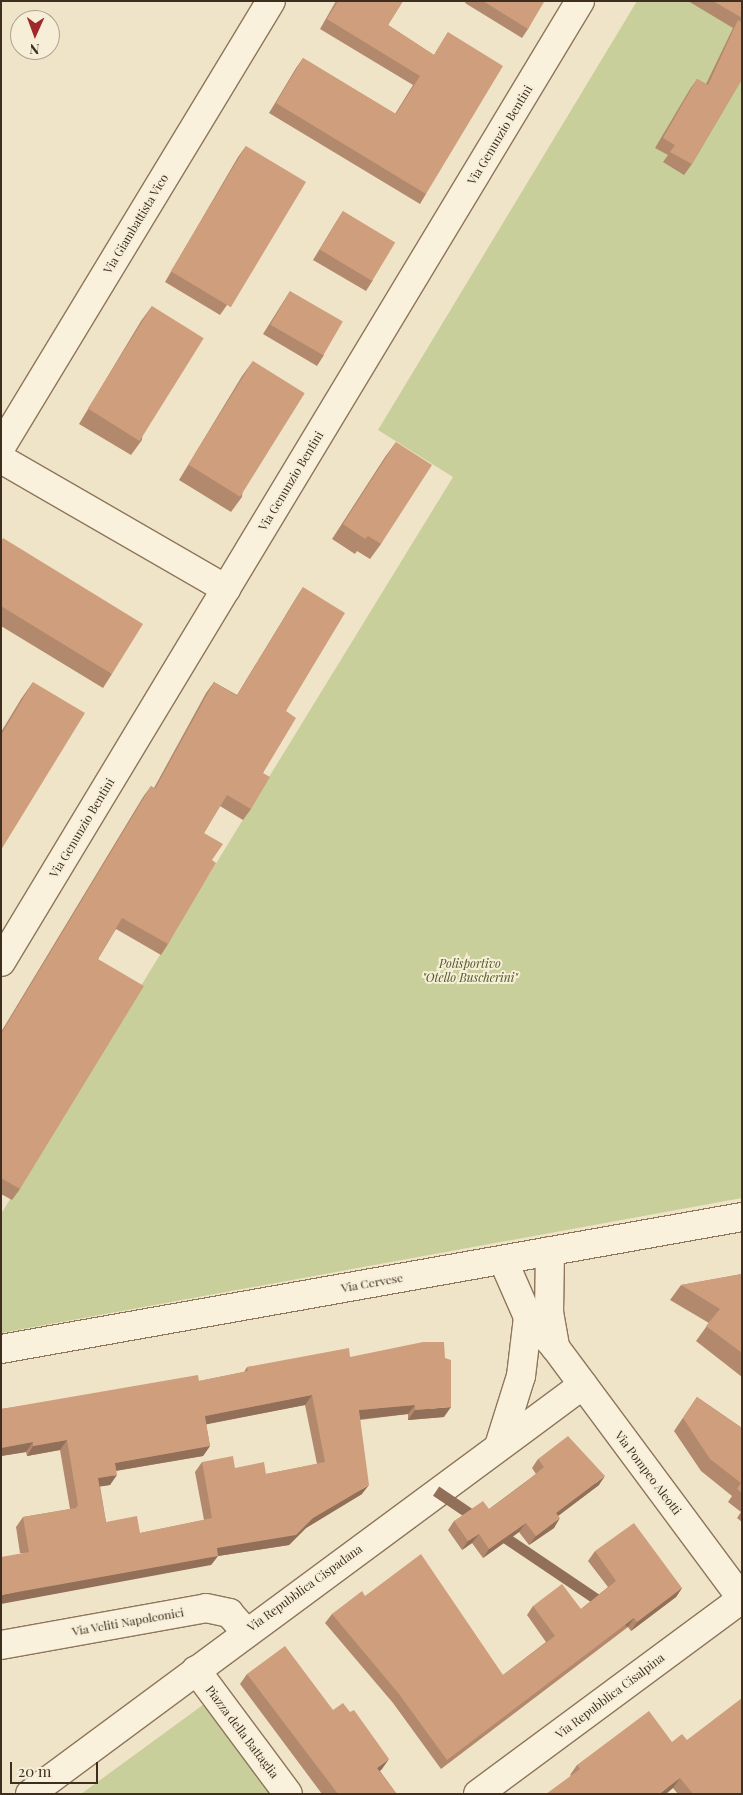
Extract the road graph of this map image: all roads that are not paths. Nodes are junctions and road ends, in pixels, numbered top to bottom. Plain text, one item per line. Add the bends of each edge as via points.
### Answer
1 (271, 1) edge
2 (580, 1) edge
3 (1, 447) edge
4 (1, 459) edge
5 (226, 588) junction
6 (1, 962) edge
7 (742, 1217) edge
8 (550, 1251) junction
9 (503, 1260) junction
10 (528, 1318) junction
11 (555, 1347) junction
12 (1, 1349) edge
13 (583, 1385) junction
14 (500, 1446) junction
15 (742, 1599) edge
16 (246, 1632) junction
17 (1, 1645) edge
18 (196, 1670) junction
19 (30, 1794) edge
20 (288, 1794) edge
21 (478, 1794) edge

1 - 3 street, Via Giambattista Vico
2 - 5 street, Via Genunzio Bentini
4 - 5 street
5 - 6 street, Via Genunzio Bentini
7 - 8 street, Via Cervese
8 - 9 street, Via Cervese
8 - 11 street via 549,1312
9 - 10 street
9 - 12 street, Via Cervese
10 - 11 street, Via Pompeo Aleotti
10 - 14 street via 521,1376
11 - 13 street, Via Pompeo Aleotti
13 - 14 street, Via Repubblica Cispadana
13 - 15 street, Via Pompeo Aleotti
14 - 16 street, Via Repubblica Cispadana
15 - 21 street, Via Repubblica Cisalpina
16 - 17 street, Via Veliti Napoleonici via 229,1613 206,1608
16 - 18 street, Via Repubblica Cispadana
18 - 19 street, Via Repubblica Cispadana
18 - 20 street, Piazza della Battaglia

